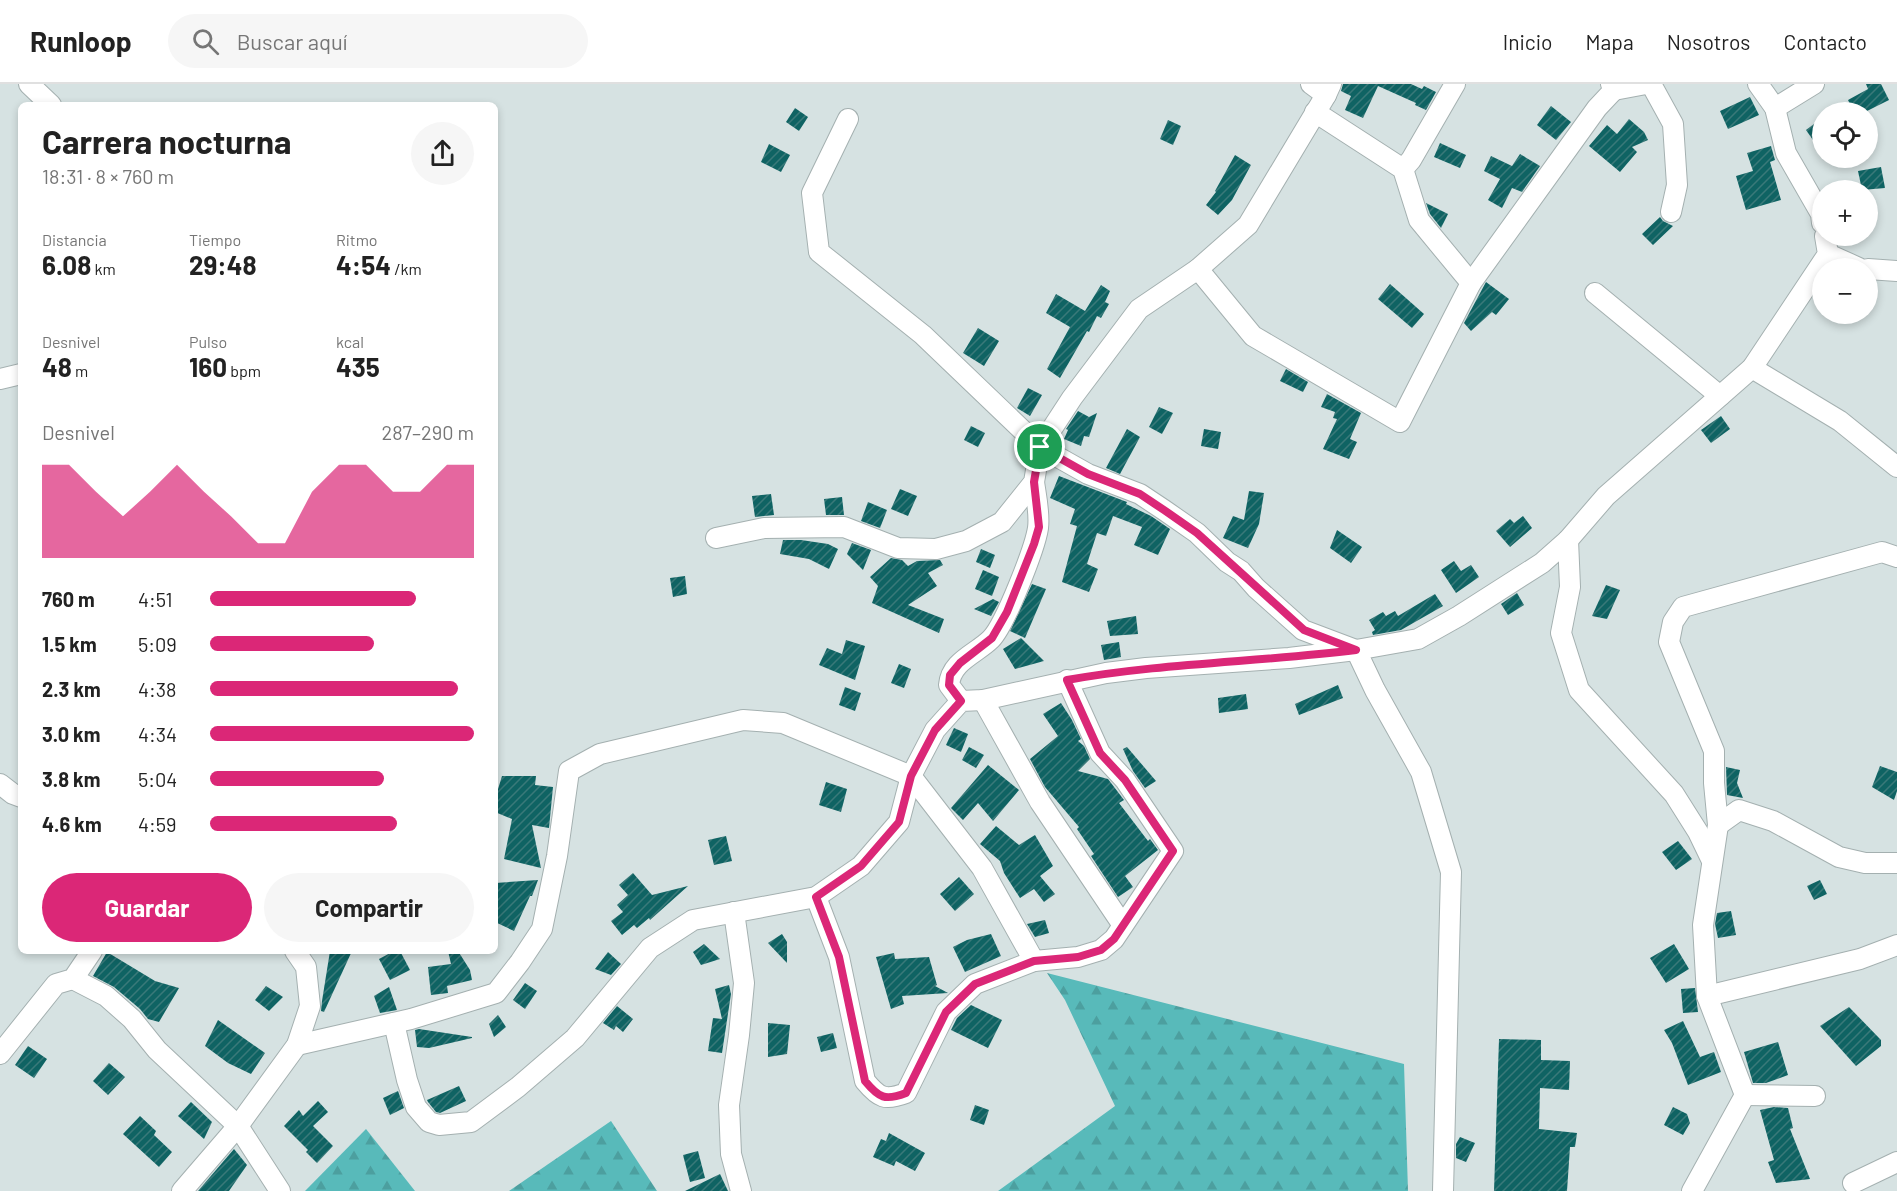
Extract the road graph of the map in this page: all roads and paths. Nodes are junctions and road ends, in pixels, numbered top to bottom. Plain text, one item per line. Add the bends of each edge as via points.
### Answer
1 (29, 84) edge
2 (1646, 84) edge
3 (1651, 84) edge
4 (1758, 84) edge
5 (1814, 84) edge
6 (1446, 87) edge
7 (1612, 87) edge
8 (1323, 88) edge
9 (48, 102) edge
10 (1775, 108) junction
11 (1315, 112) junction
12 (848, 118) dead end
13 (1403, 169) junction
14 (1812, 198) edge
15 (1671, 212) dead end
16 (1825, 246) edge
17 (1827, 246) edge
18 (1845, 258) edge
19 (1198, 268) junction
20 (1878, 270) edge
21 (1897, 271) edge
22 (1471, 283) junction
23 (1595, 293) dead end
24 (1752, 368) junction
25 (18, 375) edge
26 (0, 379) edge
27 (1720, 396) junction
28 (1040, 447) junction
29 (1897, 467) edge
30 (1034, 482) junction
31 (716, 538) dead end
32 (1568, 540) junction
33 (1897, 557) edge
34 (1356, 650) junction
35 (1067, 680) junction
36 (983, 700) junction
37 (961, 701) junction
38 (911, 776) junction
39 (0, 784) edge
40 (18, 796) edge
41 (1718, 825) junction
42 (1712, 861) junction
43 (1897, 863) edge
44 (816, 897) junction
45 (734, 912) junction
46 (1122, 924) junction
47 (1897, 945) edge
48 (90, 954) edge
49 (309, 959) edge
50 (1034, 961) junction
51 (73, 979) junction
52 (1707, 996) junction
53 (394, 1023) junction
54 (297, 1045) junction
55 (0, 1054) edge
56 (1745, 1095) junction
57 (1815, 1096) dead end
58 (238, 1126) junction
59 (1897, 1162) edge
60 (1852, 1183) dead end
61 (182, 1191) edge
62 (280, 1191) edge
63 (741, 1191) edge
64 (1443, 1191) edge
65 (1692, 1191) edge

1 - 9 street
2 - 7 street
3 - 15 street via 1673,124 1677,185
4 - 10 street
5 - 10 street
6 - 13 street
7 - 22 street
8 - 11 street
10 - 14 street via 1786,153
11 - 13 street
11 - 19 street via 1248,225
12 - 28 street via 812,193 819,252 923,335
13 - 22 street via 1419,220
16 - 24 street
17 - 18 street
19 - 22 street via 1253,336 1400,422
19 - 28 street via 1139,309
20 - 21 street
23 - 27 street
24 - 27 street
24 - 29 street via 1840,422
25 - 26 street
27 - 32 street via 1606,496
28 - 30 street
28 - 34 street via 1088,474 1140,494 1197,533 1304,630
30 - 31 street via 1002,522 966,541 936,549 898,548 844,527 764,528
30 - 37 street via 1039,527 1034,544 1007,612 992,638 950,675 949,685
32 - 34 street via 1542,563 1418,639
32 - 42 street via 1570,587 1561,633 1579,690 1674,794
33 - 41 street via 1882,552 1683,607 1673,622 1670,642 1714,751
34 - 35 street via 1146,668
34 - 64 street via 1421,772 1451,872
35 - 36 street
35 - 46 street via 1100,753 1125,780 1173,851
36 - 37 street
36 - 46 street via 1040,802
37 - 38 street via 935,730
38 - 44 street via 899,822 861,866
38 - 50 street via 982,868
38 - 53 street via 783,723 744,720 600,754 569,771 542,929 520,962 496,993
39 - 40 street
41 - 42 street
41 - 43 street via 1739,810 1773,821 1839,857 1865,863
42 - 52 street via 1703,925
44 - 45 street
44 - 50 street via 839,957 865,1081 881,1096 906,1093 946,1012 958,999 975,984
45 - 53 street via 693,920 650,948 575,1038 471,1122 439,1125 429,1122 416,1107
45 - 63 street via 744,983 729,1105 731,1154
46 - 50 street via 1114,939 1101,950 1078,957
47 - 52 street via 1860,959
48 - 51 street
49 - 54 street via 309,1006
51 - 55 street via 56,984
51 - 58 street via 106,996 132,1018 157,1050
52 - 56 street
53 - 54 street
54 - 58 street
56 - 57 street
56 - 65 street
58 - 61 street
58 - 62 street
59 - 60 street

